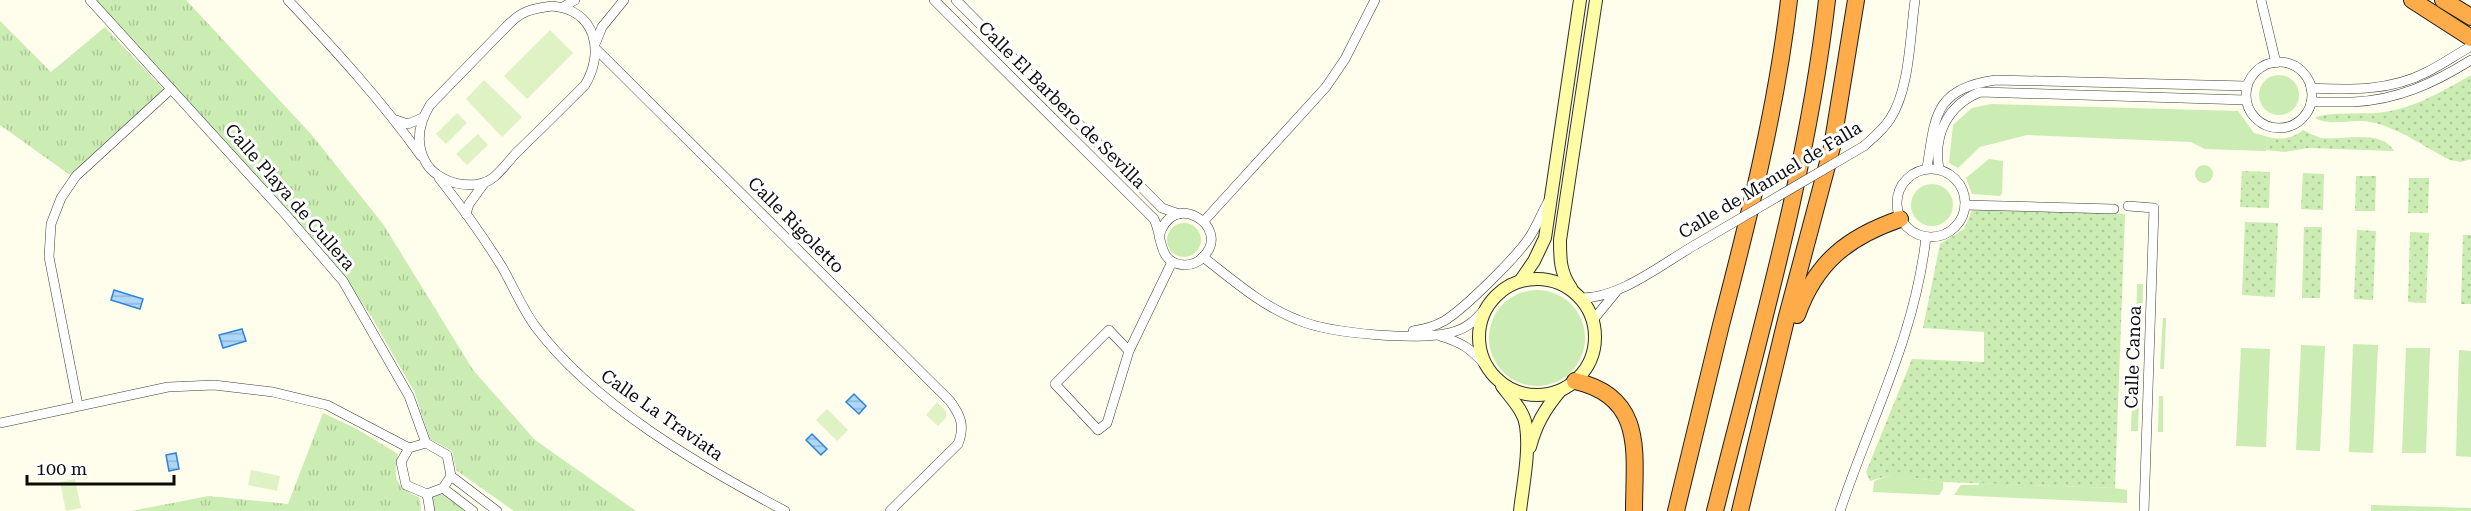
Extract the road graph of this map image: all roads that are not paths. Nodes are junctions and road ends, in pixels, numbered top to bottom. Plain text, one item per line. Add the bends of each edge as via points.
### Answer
1 (90, 0) edge
2 (288, 0) edge
3 (535, 0) edge
4 (575, 0) edge
5 (624, 0) edge
6 (934, 0) edge
7 (956, 0) edge
8 (1376, 0) edge
9 (1580, 0) edge
10 (1596, 0) edge
11 (1789, 0) edge
12 (1827, 0) edge
13 (1856, 0) edge
14 (1915, 0) edge
15 (2261, 0) edge
16 (2412, 0) edge
17 (2443, 0) edge
18 (550, 3) edge
19 (563, 7) junction
20 (530, 9) junction
21 (2471, 17) edge
22 (2469, 43) edge
23 (596, 46) junction
24 (2471, 60) edge
25 (2276, 63) junction
26 (616, 69) junction
27 (593, 72) junction
28 (2247, 86) junction
29 (2311, 88) junction
30 (171, 89) junction
31 (2246, 100) junction
32 (2311, 102) junction
33 (422, 118) junction
34 (394, 119) junction
35 (426, 163) junction
36 (1927, 168) junction
37 (1940, 169) junction
38 (437, 176) junction
39 (485, 182) junction
40 (1552, 193) junction
41 (1965, 202) junction
42 (2114, 208) dead end
43 (2129, 208) dead end
44 (466, 214) junction
45 (1179, 214) junction
46 (1900, 219) junction
47 (1204, 221) junction
48 (1159, 237) junction
49 (1926, 237) junction
50 (1203, 257) junction
51 (1172, 262) junction
52 (1521, 280) junction
53 (1618, 290) junction
54 (1576, 294) junction
55 (1485, 309) junction
56 (1593, 320) junction
57 (1396, 335) junction
58 (1437, 336) junction
59 (1129, 351) junction
60 (1486, 366) junction
61 (1498, 380) junction
62 (1575, 381) junction
63 (1560, 390) junction
64 (78, 405) junction
65 (0, 423) edge
66 (426, 442) junction
67 (409, 448) junction
68 (1755, 448) junction
69 (1525, 465) junction
70 (451, 476) junction
71 (443, 488) junction
72 (427, 494) junction
73 (430, 511) edge
74 (473, 511) edge
75 (497, 511) edge
76 (785, 511) edge
77 (890, 511) edge
78 (1520, 511) edge
79 (1634, 511) edge
80 (1676, 511) edge
81 (1715, 511) edge
82 (1740, 511) edge
83 (1840, 511) edge
84 (2142, 511) edge

1 - 30 street, Calle Playa de Cullera
2 - 34 street
3 - 20 street
4 - 19 street
5 - 23 street via 602,27
6 - 48 street, Calle El Barbero de Sevilla via 1154,219
7 - 45 street, Calle El Barbero de Sevilla via 1162,208
8 - 47 street via 1326,87
9 - 40 street
10 - 54 street via 1560,240 1563,277
11 - 80 highway via 1766,142 1745,237
12 - 81 highway via 1805,144
13 - 68 highway via 1832,147
14 - 53 street, Calle de Manuel de Falla, bridge via 1898,102 1880,132 1864,146
15 - 25 street
16 - 22 highway
17 - 21 highway
18 - 19 street
18 - 20 street
19 - 23 street, Calle Rigoletto via 584,21
20 - 33 street via 512,19
22 - 29 street via 2427,72 2394,84 2354,90
23 - 26 street, Calle Rigoletto
23 - 27 street
24 - 32 street via 2432,83 2398,95 2362,101
25 - 28 street via 2258,69
25 - 29 street via 2286,63 2302,72
26 - 27 street via 607,66
26 - 77 street, Calle Rigoletto via 959,413 963,429 958,444
27 - 39 street via 585,85 494,178
28 - 31 street
28 - 36 street via 1978,82 1960,89 1941,108 1930,138
29 - 32 street
30 - 64 street via 76,176 61,198 51,224 49,257
30 - 66 street, Calle Playa de Cullera via 342,281 409,396
31 - 32 street via 2263,124 2282,128 2301,120
31 - 37 street via 1980,92 1965,98 1945,121 1939,138
33 - 34 street via 408,124
33 - 35 street via 420,144
34 - 35 street
35 - 38 street, Calle La Traviata
36 - 37 street
36 - 46 street via 1907,178 1900,187
37 - 41 street via 1957,180
38 - 39 street via 469,185
38 - 44 street, Calle La Traviata
39 - 44 street
40 - 52 street via 1545,238
40 - 57 street via 1522,248 1453,315 1431,327
41 - 42 street
41 - 49 street via 1958,225 1938,237
43 - 84 street, Calle Canoa via 2154,208
44 - 76 street, Calle La Traviata via 535,326 581,378 629,416 726,479
45 - 47 street via 1192,214
45 - 48 street via 1165,222
46 - 49 street via 1907,228
46 - 68 highway via 1871,229 1850,243 1818,274 1803,299
47 - 50 street via 1211,236
48 - 51 street via 1162,251
49 - 83 street via 1907,334
50 - 51 street via 1188,265
50 - 57 street via 1263,303 1300,321 1339,330
51 - 59 street
52 - 54 street via 1539,278 1556,282
52 - 55 street via 1494,296
53 - 54 street, Calle de Manuel de Falla via 1593,298
53 - 56 street, Calle de Manuel de Falla
54 - 56 street
55 - 58 street via 1471,324
55 - 60 street via 1479,347
56 - 62 street via 1593,353
57 - 58 street
58 - 60 street via 1460,342
59 - 59 street via 1107,423 1098,430 1055,384 1109,330
60 - 61 street
61 - 63 street via 1527,394 1544,395
61 - 69 street via 1519,408 1526,426
62 - 63 street
62 - 79 highway via 1610,394 1622,406 1630,423
63 - 69 street via 1536,424
64 - 65 street
64 - 67 street via 168,387 214,385 273,392 327,405
66 - 67 street
66 - 70 street via 447,455
67 - 72 street via 401,462 406,485
68 - 82 highway
69 - 78 street
70 - 71 street
70 - 75 street
71 - 72 street
71 - 74 street
72 - 73 street

